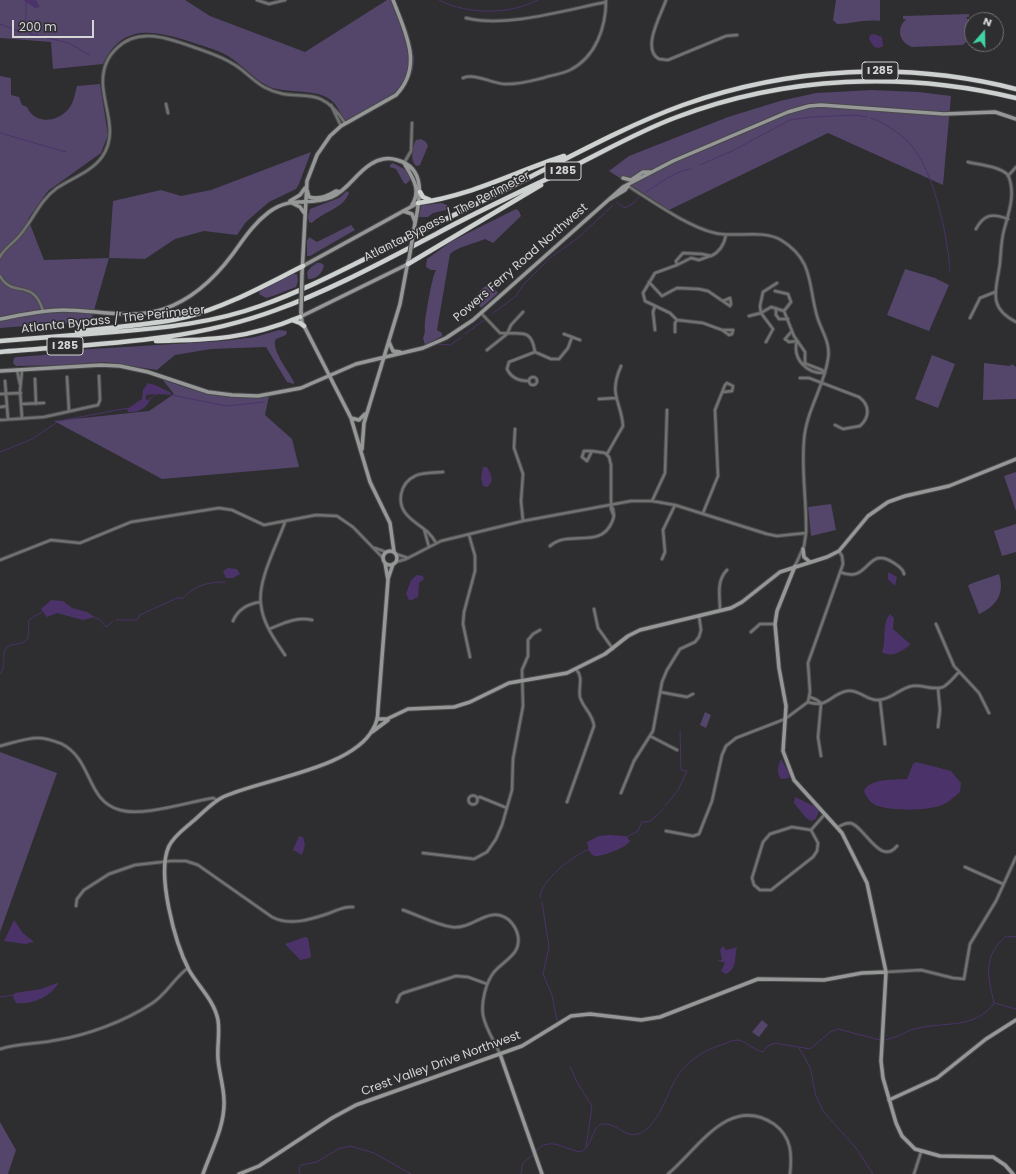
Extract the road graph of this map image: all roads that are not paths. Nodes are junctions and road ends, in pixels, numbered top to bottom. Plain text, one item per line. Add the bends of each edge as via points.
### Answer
1 (257, 0) edge
2 (285, 0) edge
3 (393, 0) edge
4 (666, 0) edge
5 (606, 1) edge
6 (466, 18) dead end
7 (737, 35) dead end
8 (463, 78) dead end
9 (1016, 89) edge
10 (1016, 98) edge
11 (166, 104) dead end
12 (168, 112) dead end
13 (1016, 119) edge
14 (412, 123) dead end
15 (343, 124) junction
16 (577, 152) junction
17 (968, 162) dead end
18 (404, 163) junction
19 (578, 164) junction
20 (1016, 167) edge
21 (651, 172) junction
22 (1008, 176) junction
23 (623, 178) dead end
24 (306, 185) junction
25 (628, 186) junction
26 (340, 192) junction
27 (420, 192) junction
28 (436, 200) junction
29 (306, 201) junction
30 (289, 202) junction
31 (418, 203) junction
32 (411, 206) junction
33 (403, 210) junction
34 (306, 214) junction
35 (1008, 218) junction
36 (415, 223) junction
37 (976, 229) dead end
38 (726, 235) junction
39 (710, 256) junction
40 (0, 257) edge
41 (408, 262) junction
42 (677, 265) junction
43 (303, 266) junction
44 (0, 276) edge
45 (649, 282) junction
46 (777, 283) dead end
47 (775, 291) dead end
48 (994, 292) junction
49 (723, 302) junction
50 (655, 306) junction
51 (776, 308) junction
52 (42, 311) junction
53 (784, 311) junction
54 (523, 312) dead end
55 (761, 313) junction
56 (481, 314) junction
57 (301, 315) junction
58 (749, 316) dead end
59 (970, 318) dead end
60 (0, 319) edge
61 (788, 319) junction
62 (292, 320) junction
63 (677, 320) junction
64 (1016, 322) edge
65 (304, 326) junction
66 (655, 330) dead end
67 (722, 330) dead end
68 (792, 331) junction
69 (675, 332) dead end
70 (507, 334) junction
71 (564, 334) dead end
72 (56, 337) junction
73 (572, 337) junction
74 (580, 340) dead end
75 (130, 341) junction
76 (389, 341) junction
77 (797, 341) junction
78 (0, 342) edge
79 (766, 342) dead end
80 (487, 350) dead end
81 (0, 352) edge
82 (535, 352) junction
83 (403, 353) junction
84 (383, 357) junction
85 (805, 363) junction
86 (801, 364) junction
87 (621, 366) dead end
88 (19, 370) junction
89 (0, 371) edge
90 (825, 372) junction
91 (99, 376) dead end
92 (330, 376) junction
93 (67, 377) dead end
94 (800, 378) dead end
95 (35, 379) dead end
96 (5, 381) dead end
97 (529, 381) dead end
98 (821, 382) junction
99 (723, 392) dead end
100 (21, 393) junction
101 (0, 394) edge
102 (6, 394) junction
103 (616, 398) junction
104 (599, 399) dead end
105 (44, 403) dead end
106 (21, 404) junction
107 (36, 404) junction
108 (0, 406) edge
109 (7, 406) junction
110 (667, 410) dead end
111 (69, 411) junction
112 (367, 411) junction
113 (22, 418) junction
114 (351, 418) junction
115 (8, 419) junction
116 (0, 420) edge
117 (835, 425) dead end
118 (515, 429) dead end
119 (592, 452) junction
120 (362, 454) junction
121 (606, 454) junction
122 (1016, 459) edge
123 (443, 472) dead end
124 (652, 501) junction
125 (611, 504) junction
126 (675, 505) junction
127 (703, 513) junction
128 (286, 521) junction
129 (523, 521) junction
130 (424, 528) junction
131 (391, 534) junction
132 (806, 534) junction
133 (469, 535) junction
134 (436, 543) junction
135 (550, 546) dead end
136 (373, 547) junction
137 (429, 547) junction
138 (803, 549) junction
139 (839, 551) junction
140 (387, 552) junction
141 (395, 553) junction
142 (383, 558) junction
143 (409, 558) junction
144 (662, 559) dead end
145 (0, 560) edge
146 (814, 561) junction
147 (385, 563) junction
148 (394, 563) junction
149 (795, 566) junction
150 (727, 570) dead end
151 (782, 571) junction
152 (840, 572) junction
153 (904, 574) dead end
154 (790, 579) junction
155 (388, 580) junction
156 (260, 602) junction
157 (594, 609) dead end
158 (720, 611) junction
159 (698, 615) junction
160 (312, 620) dead end
161 (233, 621) dead end
162 (775, 624) junction
163 (936, 624) dead end
164 (269, 629) junction
165 (540, 630) dead end
166 (751, 632) dead end
167 (613, 649) junction
168 (285, 655) dead end
169 (470, 657) dead end
170 (576, 669) junction
171 (959, 672) junction
172 (521, 680) junction
173 (938, 688) junction
174 (660, 692) junction
175 (693, 694) dead end
176 (810, 697) junction
177 (880, 700) junction
178 (808, 702) junction
179 (821, 703) junction
180 (378, 712) junction
181 (989, 713) dead end
182 (377, 719) junction
183 (389, 719) junction
184 (786, 719) junction
185 (938, 727) dead end
186 (372, 732) junction
187 (650, 736) junction
188 (885, 744) dead end
189 (0, 746) edge
190 (677, 750) dead end
191 (821, 756) dead end
192 (621, 793) dead end
193 (476, 798) dead end
194 (218, 800) junction
195 (567, 802) dead end
196 (507, 808) junction
197 (826, 814) junction
198 (838, 827) junction
199 (666, 830) dead end
200 (811, 830) junction
201 (897, 846) dead end
202 (423, 853) dead end
203 (1016, 856) edge
204 (165, 861) junction
205 (965, 867) dead end
206 (1004, 884) junction
207 (76, 906) dead end
208 (353, 907) dead end
209 (403, 910) dead end
210 (188, 968) junction
211 (886, 972) junction
212 (487, 984) junction
213 (398, 1002) dead end
214 (1016, 1020) edge
215 (0, 1049) edge
216 (500, 1054) junction
217 (889, 1100) junction
218 (921, 1152) junction
219 (203, 1174) edge
220 (239, 1174) edge
221 (542, 1174) edge
222 (668, 1174) edge
223 (790, 1174) edge
224 (914, 1174) edge
225 (1013, 1174) edge

1 - 2 street via 274,4
3 - 15 street via 411,51 412,61 407,79 394,96
4 - 7 street via 650,44 651,51 659,59 668,60 726,36
5 - 6 street via 505,21
5 - 8 street via 604,24 596,43 586,58 571,69 516,84 496,83 471,76
9 - 16 highway, Atlanta Bypass / The Perimeter / I 285 via 963,78 888,71 808,76 744,87 686,104
10 - 19 highway, Atlanta Bypass / The Perimeter / I 285 via 955,86 899,81 841,82 792,87 727,101 675,117
11 - 12 street
13 - 21 street, Powers Ferry Road Northwest via 995,112 944,114 809,106 788,112
14 - 18 street via 411,151
15 - 24 street via 330,136 317,155
15 - 40 street via 330,104 319,98 269,90 228,61 171,39 148,35 130,39 114,50 104,69 103,88 110,128 105,152 92,167 48,196 21,235
16 - 28 highway via 473,191
16 - 72 highway, Atlanta Bypass / The Perimeter / I 285 via 336,274 257,307 190,324
17 - 22 street via 997,169
18 - 26 street via 391,158 376,160
18 - 27 street via 418,176
18 - 32 street via 416,186
19 - 41 highway
19 - 75 highway, Atlanta Bypass / The Perimeter / I 285 via 295,303 258,317 214,329
20 - 22 street
21 - 23 street via 643,172 631,180
21 - 25 street, Powers Ferry Road Northwest
22 - 35 street via 1014,184 1016,195
24 - 26 street via 309,197 313,199
24 - 29 street
24 - 30 street via 300,195
25 - 38 street via 698,227
25 - 56 street, Powers Ferry Road Northwest via 610,198
26 - 29 street via 324,200
27 - 28 highway via 424,198
27 - 31 street
28 - 31 highway
29 - 30 street
29 - 34 street
30 - 34 street via 300,207
30 - 52 street via 274,208 257,222 218,274 178,303 150,313 130,315
31 - 32 street
31 - 36 street
32 - 33 street
33 - 36 street via 412,214
33 - 43 street
34 - 43 street
35 - 37 street via 996,214 989,215 981,220
35 - 48 street via 1002,236
36 - 41 street, bridge
38 - 39 street via 718,252
38 - 90 street via 775,237 786,244 804,264 811,279 817,317 829,347
39 - 42 street via 699,260 691,258
39 - 42 street via 683,253 676,261
41 - 57 street
41 - 76 street via 403,294
42 - 45 street via 655,273
43 - 57 street, bridge
43 - 72 highway via 225,303 193,315
44 - 52 street via 7,284 36,295
45 - 49 street via 662,296 676,288 699,289 708,291
45 - 50 street via 643,293 645,301
46 - 55 street via 764,292
47 - 53 street via 788,294 791,299
48 - 59 street via 980,298
48 - 64 street via 1001,311
49 - 49 street via 730,306 732,304 730,298
50 - 63 street via 670,313
50 - 66 street
51 - 53 street
51 - 55 street via 771,307
51 - 61 street via 778,318
52 - 60 street
53 - 61 street
54 - 70 street via 511,324
55 - 58 street
55 - 79 street via 773,329
56 - 70 street via 500,333
56 - 83 street, Powers Ferry Road Northwest via 446,338
57 - 62 highway
57 - 65 street
61 - 68 street
62 - 65 highway
62 - 75 highway via 257,333 230,338
63 - 67 street via 703,323
63 - 69 street
65 - 92 street
68 - 77 street
68 - 77 street via 786,339 788,342
70 - 80 street
70 - 82 street via 523,333 530,336 534,342
71 - 73 street
72 - 78 highway, Atlanta Bypass / The Perimeter / I 285
73 - 74 street
73 - 82 street via 568,348 558,359
75 - 81 highway, Atlanta Bypass / The Perimeter / I 285
76 - 83 street via 393,351
76 - 84 street
77 - 85 street via 805,352
77 - 86 street via 797,353
82 - 97 street via 508,365 508,371 514,378
83 - 84 street, Powers Ferry Road Northwest
84 - 92 street, Powers Ferry Road Northwest via 356,364
84 - 112 street
85 - 86 street
85 - 90 street
86 - 90 street via 810,370
87 - 103 street via 616,380
88 - 89 street, Powers Ferry Road Northwest
88 - 92 street, Powers Ferry Road Northwest via 120,366 143,370 199,390 243,396 291,390
88 - 100 street
90 - 98 street
91 - 111 street via 99,403
92 - 114 street
93 - 111 street
94 - 98 street
95 - 107 street
96 - 102 street
98 - 117 street via 859,398 867,406 867,418 860,426 843,429
98 - 132 street via 807,420 804,439
99 - 127 street via 715,410 718,476
100 - 102 street
100 - 106 street
101 - 102 street
102 - 109 street
103 - 104 street
103 - 121 street via 623,426
105 - 107 street
106 - 107 street
106 - 113 street
108 - 109 street
109 - 115 street
110 - 124 street via 665,473
111 - 113 street via 44,417
112 - 114 street via 360,419
112 - 120 street via 362,434
113 - 115 street
114 - 120 street
115 - 116 street
118 - 129 street via 514,448 523,474
119 - 119 street via 584,451 582,458 589,459
119 - 121 street
120 - 131 street via 370,482 388,516
121 - 125 street via 611,465
122 - 139 street via 948,486 888,502 868,516
123 - 130 street via 416,475 406,483 402,492 401,503 405,512
124 - 125 street
124 - 126 street
125 - 129 street
125 - 135 street via 614,516 608,531 601,536 566,539
126 - 127 street
126 - 144 street via 663,530
127 - 132 street via 777,536
128 - 136 street via 316,515 337,516 353,526
128 - 145 street via 264,525 232,510 220,508 140,520 80,543 51,540
128 - 156 street via 262,583
129 - 133 street
130 - 134 street
130 - 137 street
131 - 140 street
131 - 141 street
132 - 138 street
133 - 134 street
133 - 169 street via 475,556 475,571 463,624
134 - 137 street
136 - 140 street
136 - 142 street
137 - 143 street
138 - 146 street via 804,557
138 - 149 street
139 - 146 street
139 - 152 street via 843,560
140 - 141 street
140 - 142 street
141 - 143 street
141 - 148 street
142 - 147 street
143 - 148 street
146 - 149 street
147 - 148 street
147 - 155 street
148 - 155 street
149 - 151 street
149 - 154 street
150 - 158 street via 719,583
151 - 154 street via 788,574
151 - 158 street via 738,604
152 - 153 street via 858,574 872,560 881,557 887,558 901,568
152 - 176 street via 808,663
154 - 162 street via 777,611
155 - 180 street
156 - 161 street via 242,608
156 - 164 street
157 - 167 street via 598,628
158 - 159 street
159 - 167 street via 640,630
159 - 174 street via 701,630 699,637 678,651 665,674
160 - 164 street via 305,618
162 - 166 street via 760,624
162 - 184 street
163 - 171 street via 951,661
164 - 168 street
165 - 172 street via 528,640 528,656
167 - 170 street
170 - 172 street via 556,676
170 - 195 street via 581,678 580,699 592,717 594,726
171 - 173 street via 947,684
171 - 181 street via 979,692
172 - 183 street via 459,706 408,709
172 - 196 street via 523,706 513,759 512,790
173 - 177 street via 911,686
173 - 185 street
174 - 175 street via 687,697
174 - 187 street
176 - 178 street
176 - 179 street
177 - 179 street via 850,690
177 - 188 street
178 - 179 street via 817,705
178 - 184 street
179 - 191 street via 818,737
180 - 182 street
180 - 183 street
182 - 183 street
182 - 186 street
183 - 186 street
184 - 197 street via 783,751 790,772 798,785
184 - 199 street via 736,738 726,746 712,801 699,834 693,836
186 - 194 street via 352,749 325,763
187 - 190 street
187 - 192 street via 634,761
189 - 194 street via 46,738 65,746 80,759 98,794 122,811 153,809 213,798
193 - 196 street via 480,797
194 - 204 street via 175,837 169,846
196 - 202 street via 496,839 480,857 467,860
197 - 198 street
197 - 200 street
198 - 201 street via 846,823 854,824 881,850 890,850
198 - 211 street via 867,883
200 - 200 street via 818,843 813,856 771,890 763,891 756,887 752,875 767,836 788,827
203 - 206 street
204 - 207 street via 135,865 109,874 84,890 77,899
204 - 208 street via 194,863 272,917 282,921 293,922 347,906
204 - 210 street via 171,918
205 - 206 street
206 - 211 street, Crest Valley Drive Northwest via 970,944 964,979 921,970
209 - 212 street via 452,927 466,926 490,915 500,916 509,921 517,934 517,948 495,971
210 - 215 street via 158,1000 102,1028 59,1040
210 - 219 street via 210,1001 218,1020 218,1057 224,1100 219,1130
211 - 216 street, Crest Valley Drive Northwest via 862,973 824,980 758,979 651,1019 574,1015 529,1043
211 - 217 street via 882,1069
212 - 213 street via 468,976 456,976 403,993
212 - 216 street via 483,1015
214 - 217 street via 977,1045 937,1078
216 - 220 street, Crest Valley Drive Northwest via 356,1105 259,1166
216 - 221 street
217 - 218 street via 902,1136 910,1146
218 - 224 street
218 - 225 street via 940,1156 993,1157
222 - 223 street via 718,1126 733,1118 744,1116 768,1121 785,1135 792,1153

